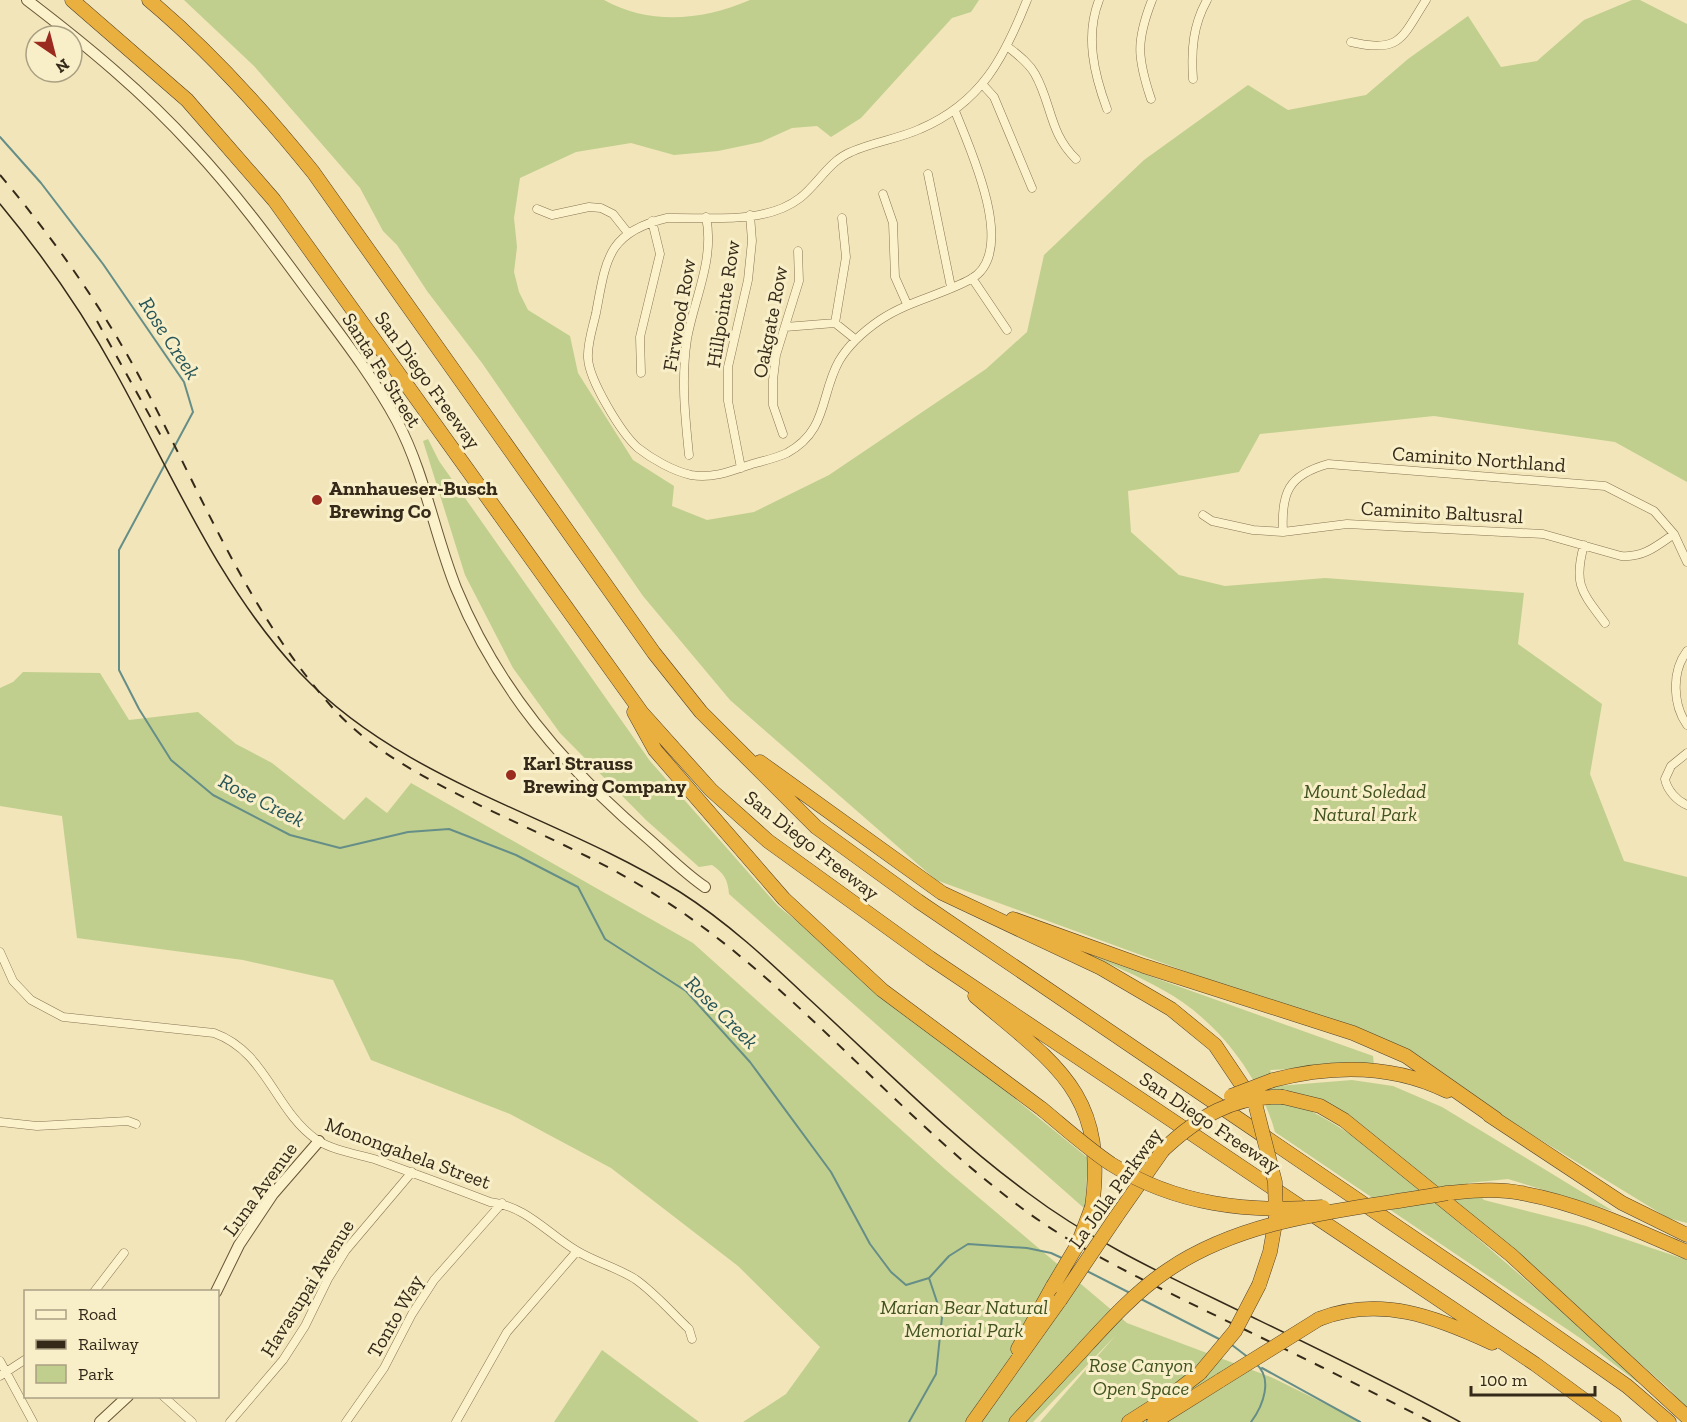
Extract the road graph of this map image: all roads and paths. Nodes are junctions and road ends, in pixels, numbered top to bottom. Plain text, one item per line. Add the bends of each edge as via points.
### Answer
1 (27, 0) edge
2 (72, 0) edge
3 (149, 0) edge
4 (1027, 0) edge
5 (1099, 0) edge
6 (1152, 0) edge
7 (1207, 0) edge
8 (1426, 0) edge
9 (1351, 42) dead end
10 (1008, 47) junction
11 (1193, 79) dead end
12 (982, 85) junction
13 (1150, 99) dead end
14 (1107, 109) dead end
15 (955, 111) junction
16 (1076, 159) dead end
17 (928, 174) dead end
18 (1032, 188) dead end
19 (883, 195) dead end
20 (537, 209) dead end
21 (750, 215) junction
22 (706, 217) junction
23 (842, 218) dead end
24 (652, 221) junction
25 (628, 233) junction
26 (798, 251) dead end
27 (972, 278) junction
28 (951, 287) junction
29 (907, 304) junction
30 (835, 323) junction
31 (785, 327) junction
32 (1007, 330) dead end
33 (855, 339) junction
34 (641, 373) dead end
35 (783, 434) dead end
36 (688, 455) dead end
37 (741, 468) junction
38 (1203, 515) dead end
39 (1283, 532) junction
40 (1674, 534) junction
41 (1584, 545) junction
42 (1687, 562) edge
43 (1605, 623) dead end
44 (1687, 651) edge
45 (609, 666) junction
46 (1687, 725) edge
47 (723, 735) junction
48 (1687, 753) edge
49 (1687, 805) edge
50 (705, 886) dead end
51 (942, 894) junction
52 (0, 952) edge
53 (930, 958) junction
54 (1496, 1119) junction
55 (0, 1122) edge
56 (136, 1124) dead end
57 (319, 1141) junction
58 (1163, 1150) junction
59 (412, 1172) junction
60 (1403, 1201) junction
61 (502, 1203) junction
62 (1687, 1235) edge
63 (577, 1251) junction
64 (1687, 1252) edge
65 (124, 1254) dead end
66 (96, 1290) edge
67 (217, 1290) edge
68 (692, 1339) dead end
69 (24, 1360) edge
70 (0, 1361) edge
71 (1535, 1364) junction
72 (3, 1374) edge
73 (126, 1398) edge
74 (165, 1398) edge
75 (984, 1408) junction
76 (1687, 1417) edge
77 (33, 1422) edge
78 (100, 1422) edge
79 (192, 1422) edge
80 (230, 1422) edge
81 (346, 1422) edge
82 (456, 1422) edge
83 (973, 1422) edge
84 (1016, 1422) edge
85 (1129, 1422) edge
86 (1154, 1422) edge
87 (1614, 1422) edge
88 (1669, 1422) edge

1 - 50 street, Santa Fe Street via 80,40 162,114 250,214 322,310 397,422 422,480 457,590 505,683 570,767 604,801
2 - 45 highway, San Diego Freeway via 187,100 274,200
3 - 47 highway, San Diego Freeway via 221,64 314,172 654,653
4 - 10 street
5 - 14 street via 1092,26 1092,46
6 - 13 street via 1140,31 1140,67
7 - 11 street via 1196,24 1191,53
8 - 9 street via 1401,39 1375,48
10 - 12 street
10 - 16 street via 1036,75 1056,133
12 - 15 street
12 - 18 street via 994,97
15 - 21 street via 920,129 849,152 801,197 785,207
15 - 27 street via 977,167 991,221 992,248 983,269
17 - 28 street via 938,208
19 - 29 street via 893,223 895,277
20 - 25 street via 552,215 601,208 613,214
21 - 22 street
21 - 37 street, Hillpointe Row via 748,280 728,367 728,401
22 - 24 street
22 - 36 street, Firwood Row via 707,262 683,369
23 - 30 street via 846,257
24 - 25 street
24 - 34 street via 660,254 640,337
25 - 37 street via 606,261 587,356 599,393 637,446 658,461 687,474 710,477
26 - 31 street, Oakgate Row via 799,281
27 - 28 street
27 - 32 street
28 - 29 street
29 - 33 street
30 - 31 street
30 - 33 street
31 - 35 street, Oakgate Row via 773,380 773,405
33 - 37 street via 838,363 822,416 810,435 787,453
38 - 39 street, Caminito Baltusral via 1212,521 1253,530
39 - 40 street, Caminito Northland via 1285,495 1299,476 1328,464 1605,486 1654,511
39 - 41 street, Caminito Baltusral via 1347,524 1543,534
40 - 41 street, Caminito Baltusral via 1634,557
40 - 42 street, Caminito Northland
41 - 43 street via 1578,578 1584,596
44 - 46 street via 1676,680 1679,714
45 - 53 highway, San Diego Freeway via 642,712 711,790 768,841
45 - 60 highway, bridge via 655,750 784,899 882,990 1110,1163 1153,1186 1232,1208 1279,1211
47 - 51 highway
47 - 88 highway, San Diego Freeway via 816,827 937,914 1478,1281 1627,1386
48 - 49 street via 1671,766 1665,779 1666,786
51 - 54 highway via 1144,966 1353,1033 1413,1060
51 - 85 highway, bridge via 1101,968 1171,1009 1215,1045 1256,1107 1274,1173 1276,1218 1259,1285 1235,1331 1200,1372
52 - 57 street, Monongahela Street via 13,981 31,1000 63,1017 214,1033 234,1042 258,1063 294,1119
53 - 71 highway, San Diego Freeway
53 - 75 highway, bridge via 1061,1072 1074,1090 1095,1146 1092,1207 1078,1244
54 - 58 highway, La Jolla Parkway, bridge via 1431,1083 1400,1074 1351,1068 1300,1073 1220,1101 1187,1124
54 - 62 highway, La Jolla Parkway via 1622,1203
55 - 56 street via 38,1126 128,1120
57 - 59 street, Monongahela Street
57 - 67 street, Luna Avenue via 273,1194 239,1245
58 - 75 highway, La Jolla Parkway, bridge
58 - 76 highway, bridge via 1227,1105 1257,1097 1283,1097 1320,1106 1344,1120 1511,1255
59 - 61 street, Monongahela Street
59 - 80 street, Havasupai Avenue via 346,1250 283,1360
60 - 64 highway, bridge via 1475,1191 1521,1192 1584,1210
60 - 84 highway, bridge via 1267,1226 1217,1242 1168,1269 1144,1287
61 - 63 street, Monongahela Street via 539,1221
61 - 81 street, Tonto Way via 434,1280 384,1368
63 - 68 street, Monongahela Street via 637,1281 689,1329
63 - 82 street via 507,1332
65 - 66 street
69 - 72 street
70 - 72 street
71 - 86 highway, bridge via 1449,1323 1420,1314 1365,1308 1319,1319
71 - 87 highway, San Diego Freeway
72 - 77 street
73 - 78 street
74 - 79 street
75 - 83 highway

